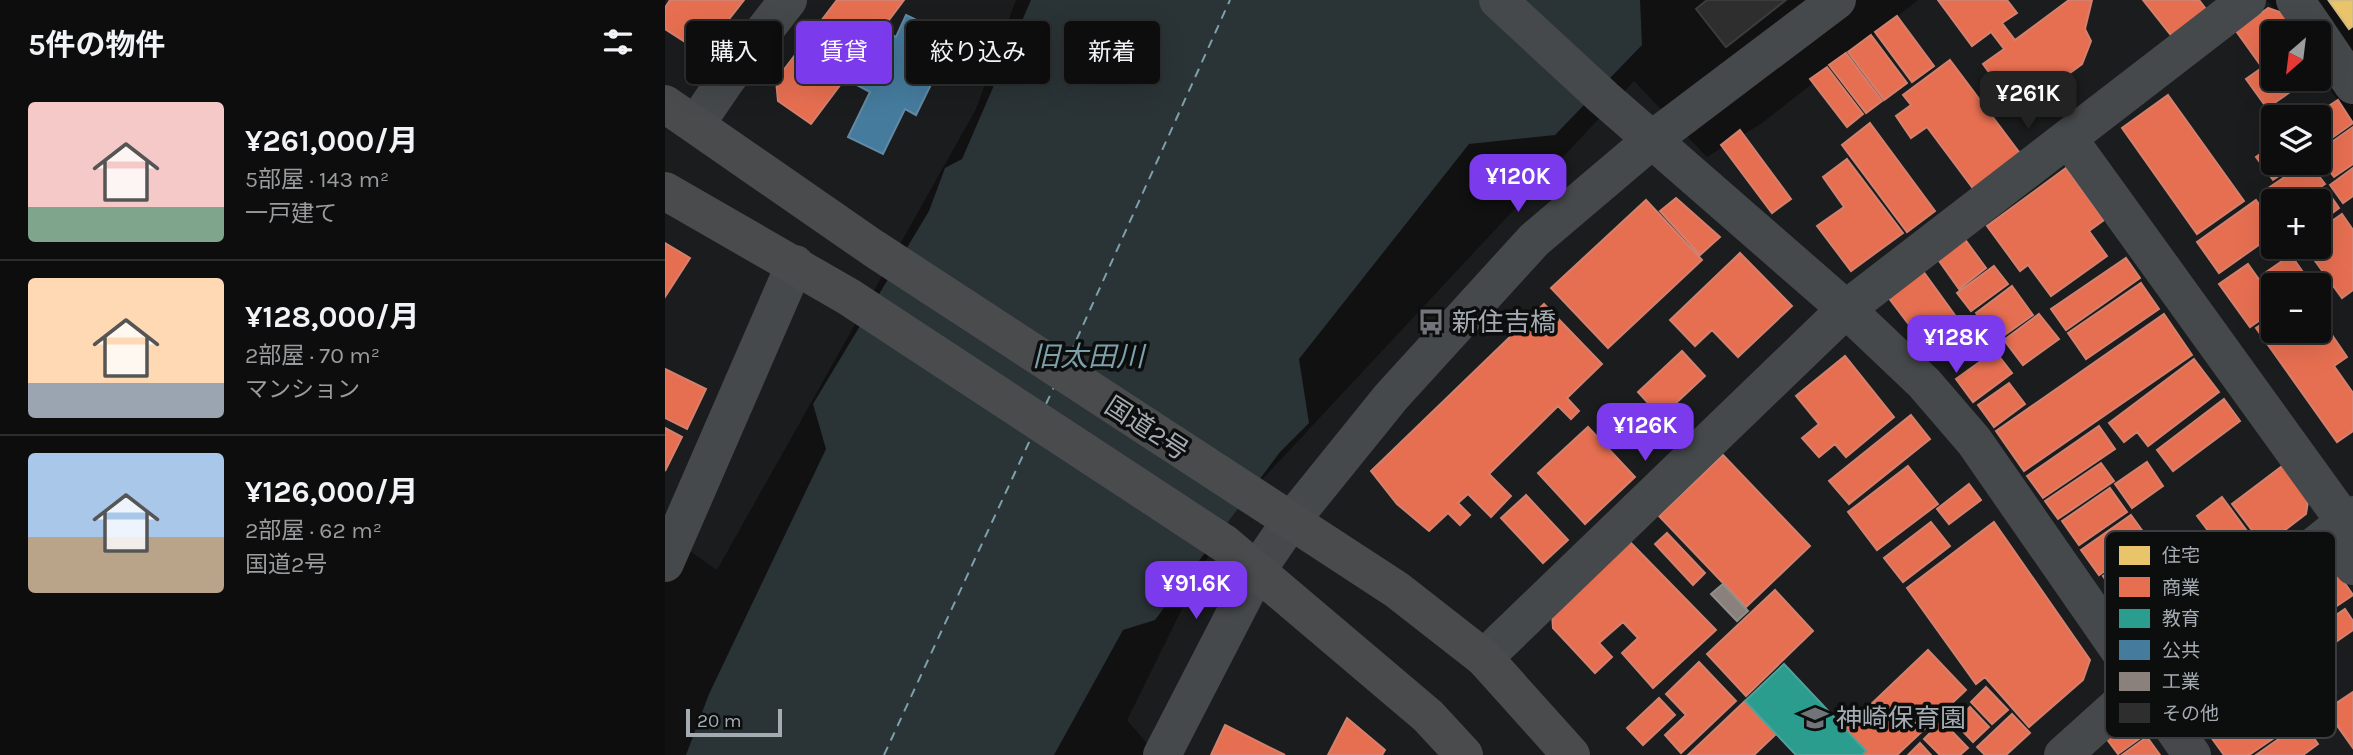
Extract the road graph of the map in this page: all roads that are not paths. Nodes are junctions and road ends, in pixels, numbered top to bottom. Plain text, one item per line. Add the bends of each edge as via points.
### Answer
1 (788, 0) edge
2 (1498, 0) edge
3 (1837, 0) edge
4 (2247, 0) edge
5 (2295, 0) edge
6 (2309, 21) edge
7 (2331, 53) edge
8 (2353, 85) edge
9 (680, 114) edge
10 (2068, 138) junction
11 (1653, 139) junction
12 (665, 191) edge
13 (795, 264) junction
14 (1846, 309) junction
15 (674, 520) edge
16 (1290, 522) junction
17 (2343, 524) edge
18 (665, 563) edge
19 (2353, 566) edge
20 (1258, 569) junction
21 (2105, 629) edge
22 (1484, 658) junction
23 (2105, 717) edge
24 (2180, 738) edge
25 (1162, 755) edge
26 (1464, 755) edge
27 (1571, 755) edge
28 (2063, 755) edge
29 (2192, 755) edge

1 - 9 street
2 - 11 street
3 - 11 street
4 - 10 street
5 - 6 street
7 - 8 street
9 - 16 highway, 国道2号 via 873,248
10 - 14 street
10 - 17 street
11 - 14 street
11 - 16 street via 1534,240 1391,397
12 - 13 highway, 国道2号
13 - 15 street
13 - 20 highway, 国道2号
14 - 21 street via 1924,383 1974,441
14 - 22 street
15 - 18 street
16 - 20 street
16 - 22 highway, 国道2号 via 1398,590
17 - 19 street
20 - 25 street
20 - 26 highway, 国道2号 via 1428,716
22 - 27 highway, 国道2号
23 - 28 street
24 - 29 street

